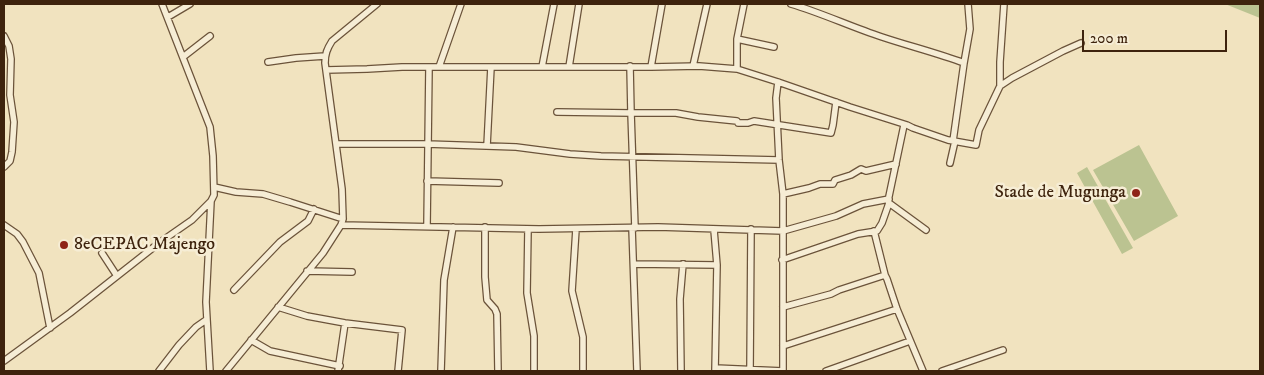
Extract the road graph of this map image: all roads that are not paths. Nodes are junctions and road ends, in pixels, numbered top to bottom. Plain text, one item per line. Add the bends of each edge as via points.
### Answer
1 (162, 4) edge
2 (190, 4) edge
3 (377, 4) edge
4 (461, 4) edge
5 (554, 4) edge
6 (580, 4) edge
7 (662, 4) edge
8 (706, 4) edge
9 (744, 4) edge
10 (791, 4) edge
11 (968, 4) edge
12 (1004, 4) edge
13 (168, 17) junction
14 (4, 36) edge
15 (210, 36) dead end
16 (737, 39) junction
17 (1081, 43) dead end
18 (774, 47) dead end
19 (325, 56) junction
20 (183, 57) junction
21 (268, 62) dead end
22 (964, 63) junction
23 (569, 66) junction
24 (630, 66) junction
25 (693, 66) junction
26 (429, 67) junction
27 (439, 67) junction
28 (491, 67) junction
29 (542, 67) junction
30 (651, 67) junction
31 (737, 69) junction
32 (326, 70) junction
33 (778, 82) junction
34 (1000, 86) junction
35 (836, 102) junction
36 (557, 112) dead end
37 (631, 113) junction
38 (778, 124) junction
39 (904, 125) junction
40 (954, 141) junction
41 (336, 144) junction
42 (427, 144) junction
43 (487, 146) junction
44 (633, 157) junction
45 (779, 160) junction
46 (950, 163) dead end
47 (896, 164) junction
48 (4, 167) edge
49 (427, 181) junction
50 (499, 183) dead end
51 (214, 187) junction
52 (783, 194) junction
53 (211, 201) junction
54 (889, 201) junction
55 (314, 209) junction
56 (342, 222) junction
57 (4, 225) edge
58 (427, 226) junction
59 (453, 226) junction
60 (485, 227) junction
61 (634, 228) junction
62 (528, 229) junction
63 (576, 229) junction
64 (714, 230) junction
65 (750, 230) junction
66 (926, 230) dead end
67 (782, 231) junction
68 (874, 231) junction
69 (102, 253) dead end
70 (782, 260) junction
71 (634, 264) junction
72 (683, 264) junction
73 (717, 266) junction
74 (307, 272) junction
75 (352, 272) dead end
76 (884, 275) junction
77 (117, 276) junction
78 (234, 290) dead end
79 (278, 307) junction
80 (783, 307) junction
81 (897, 309) junction
82 (206, 320) junction
83 (345, 323) junction
84 (50, 328) junction
85 (251, 340) junction
86 (910, 341) junction
87 (783, 346) junction
88 (1003, 350) dead end
89 (4, 361) edge
90 (339, 369) edge
91 (715, 370) edge
92 (750, 370) edge
93 (159, 371) edge
94 (210, 371) edge
95 (226, 371) edge
96 (398, 371) edge
97 (442, 371) edge
98 (498, 371) edge
99 (534, 371) edge
100 (583, 371) edge
101 (637, 371) edge
102 (681, 371) edge
103 (783, 371) edge
104 (826, 371) edge
105 (924, 371) edge
106 (942, 371) edge

1 - 13 street
2 - 13 street
3 - 19 street via 332,41
4 - 27 street
5 - 29 street
6 - 23 street
7 - 30 street
8 - 25 street
9 - 16 street
10 - 22 street
11 - 22 street via 970,29
12 - 34 street
13 - 20 street
14 - 48 street via 11,59 10,95 14,122 12,152
15 - 20 street
16 - 18 street
16 - 31 street
17 - 34 street
19 - 21 street
19 - 32 street
20 - 51 street via 210,127
22 - 40 street
23 - 24 street
23 - 29 street
24 - 30 street
24 - 37 street
25 - 30 street
25 - 31 street
26 - 27 street
26 - 32 street
26 - 42 street
27 - 28 street
28 - 29 street
28 - 43 street
31 - 33 street
32 - 41 street
33 - 35 street
33 - 38 street
34 - 40 street via 979,130 976,144
35 - 38 street via 831,133
35 - 39 street
36 - 37 street
37 - 38 street via 676,113 738,123
37 - 44 street
38 - 45 street
39 - 40 street
39 - 47 street
40 - 46 street
41 - 42 street
41 - 56 street via 342,188
42 - 43 street
42 - 49 street
43 - 44 street
44 - 45 street
44 - 61 street
45 - 52 street
47 - 52 street via 866,171 861,169 833,184 820,184
47 - 54 street
49 - 50 street
49 - 58 street
51 - 53 street
51 - 55 street via 263,194
52 - 67 street
53 - 77 street via 192,220
53 - 82 street
54 - 66 street
54 - 67 street via 863,204 836,216
54 - 68 street via 882,223
55 - 56 street
55 - 78 street via 308,220 280,242
56 - 58 street
56 - 74 street
57 - 84 street via 23,242 39,273
58 - 59 street
59 - 60 street
59 - 97 street via 444,280
60 - 62 street
60 - 98 street via 487,300 498,314
61 - 63 street
61 - 64 street
61 - 71 street
62 - 63 street
62 - 99 street via 527,293 534,336
63 - 100 street via 572,291 583,337
64 - 65 street
64 - 73 street
65 - 67 street
65 - 92 street
67 - 70 street
68 - 70 street via 843,238
68 - 76 street
69 - 77 street
70 - 80 street
71 - 72 street
71 - 101 street
72 - 73 street
72 - 102 street
73 - 91 street
74 - 75 street
74 - 79 street
76 - 80 street
76 - 81 street
77 - 84 street
79 - 83 street
79 - 85 street
80 - 87 street
81 - 86 street
81 - 87 street
82 - 93 street via 179,345
82 - 94 street
83 - 90 street
83 - 96 street via 402,330
84 - 89 street
85 - 90 street via 270,351
85 - 95 street
86 - 104 street
86 - 105 street
87 - 103 street
88 - 106 street
91 - 92 street
92 - 103 street

